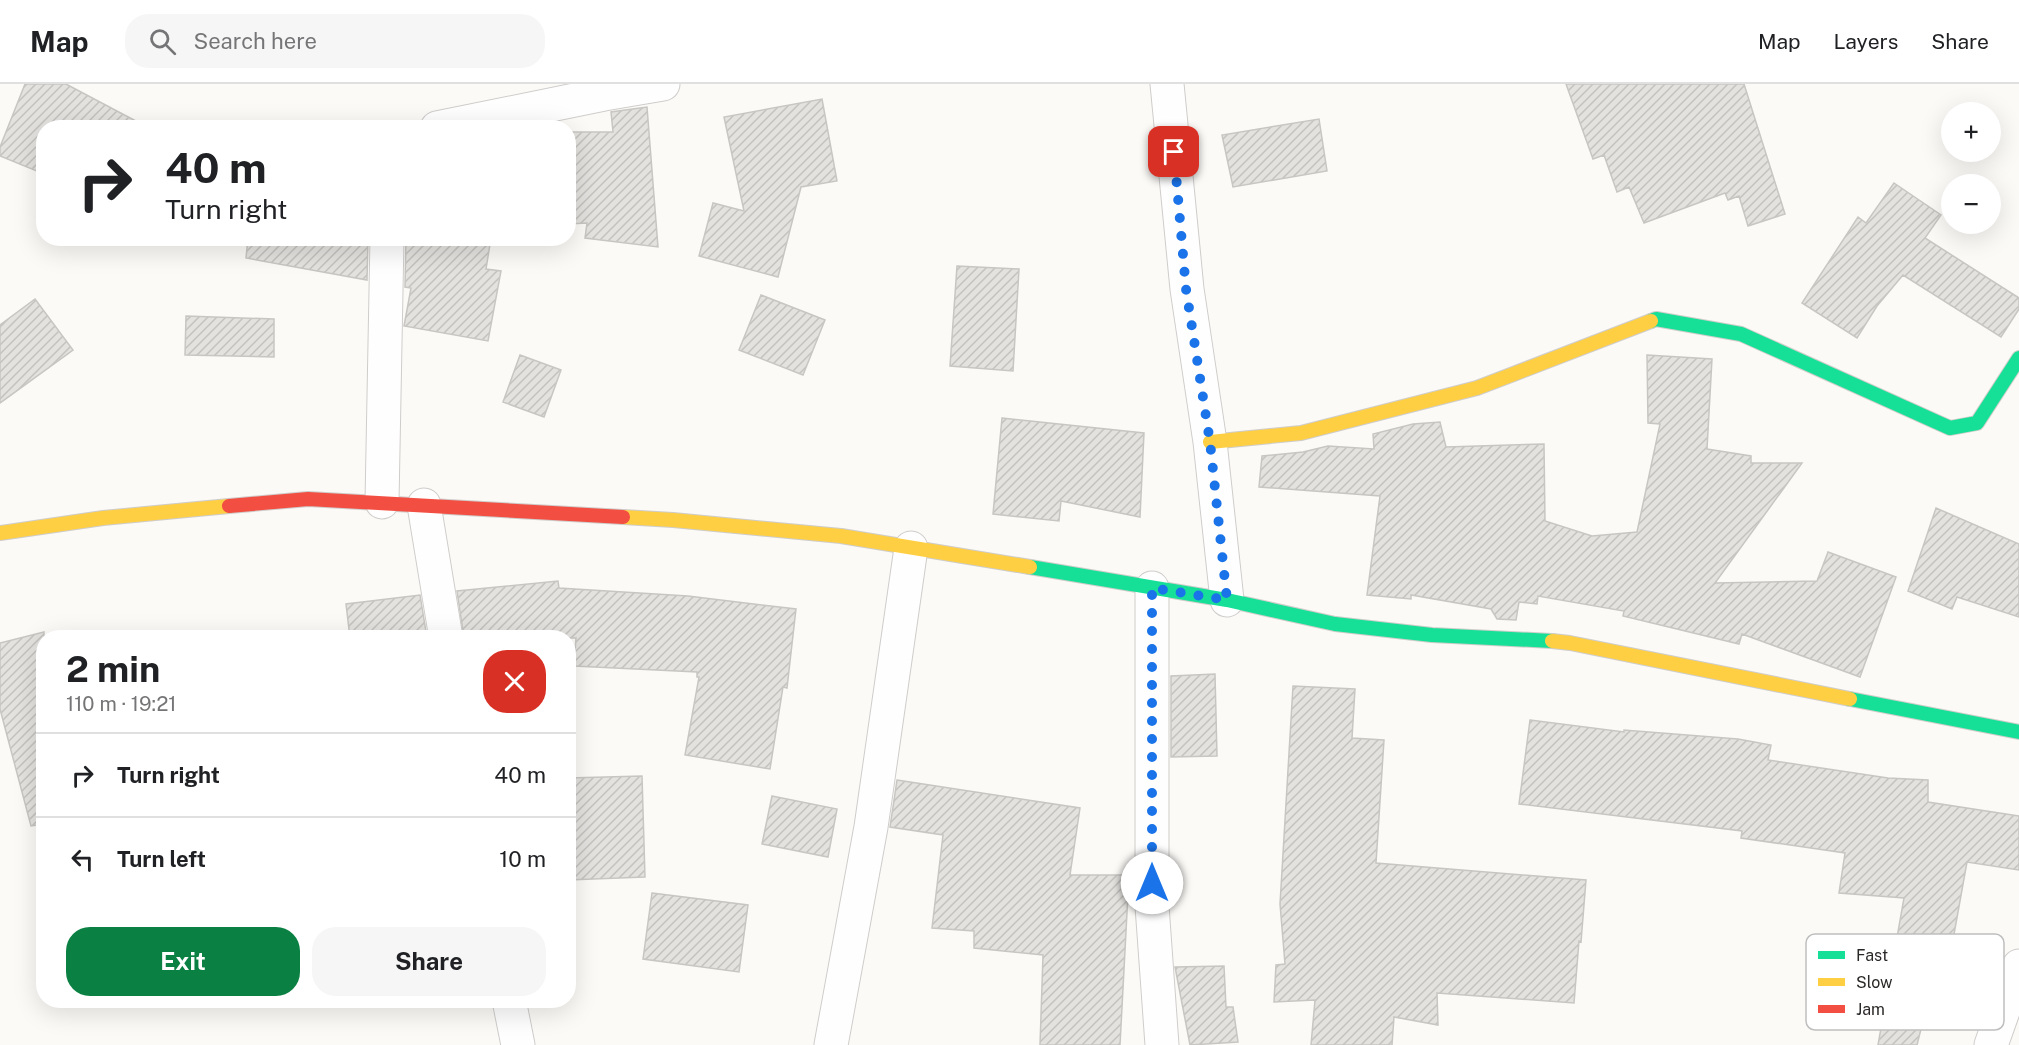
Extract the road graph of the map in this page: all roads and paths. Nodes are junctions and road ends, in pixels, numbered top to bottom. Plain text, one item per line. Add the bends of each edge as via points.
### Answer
1 (663, 84) edge
2 (1167, 84) edge
3 (476, 120) edge
4 (387, 246) edge
5 (2019, 358) edge
6 (1210, 442) junction
7 (382, 502) junction
8 (424, 505) junction
9 (1, 532) edge
10 (911, 549) junction
11 (1152, 588) junction
12 (1227, 600) junction
13 (445, 630) edge
14 (2019, 732) edge
15 (2019, 966) edge
16 (511, 1008) edge
17 (2004, 1008) edge
18 (1996, 1030) edge
19 (518, 1045) edge
20 (831, 1045) edge
21 (1162, 1045) edge
22 (1991, 1045) edge

1 - 3 street
2 - 6 street via 1186,289
4 - 7 street
5 - 6 street via 1977,423 1950,428 1741,334 1656,319 1476,388 1301,433
6 - 12 street
7 - 8 street
7 - 9 street via 308,499 103,518
8 - 10 street via 764,528
8 - 13 street
10 - 11 street
10 - 20 street via 871,827
11 - 12 street
11 - 21 street via 1152,906
12 - 14 street via 1335,624 1432,635 1570,643
15 - 17 street
16 - 19 street
18 - 22 street

